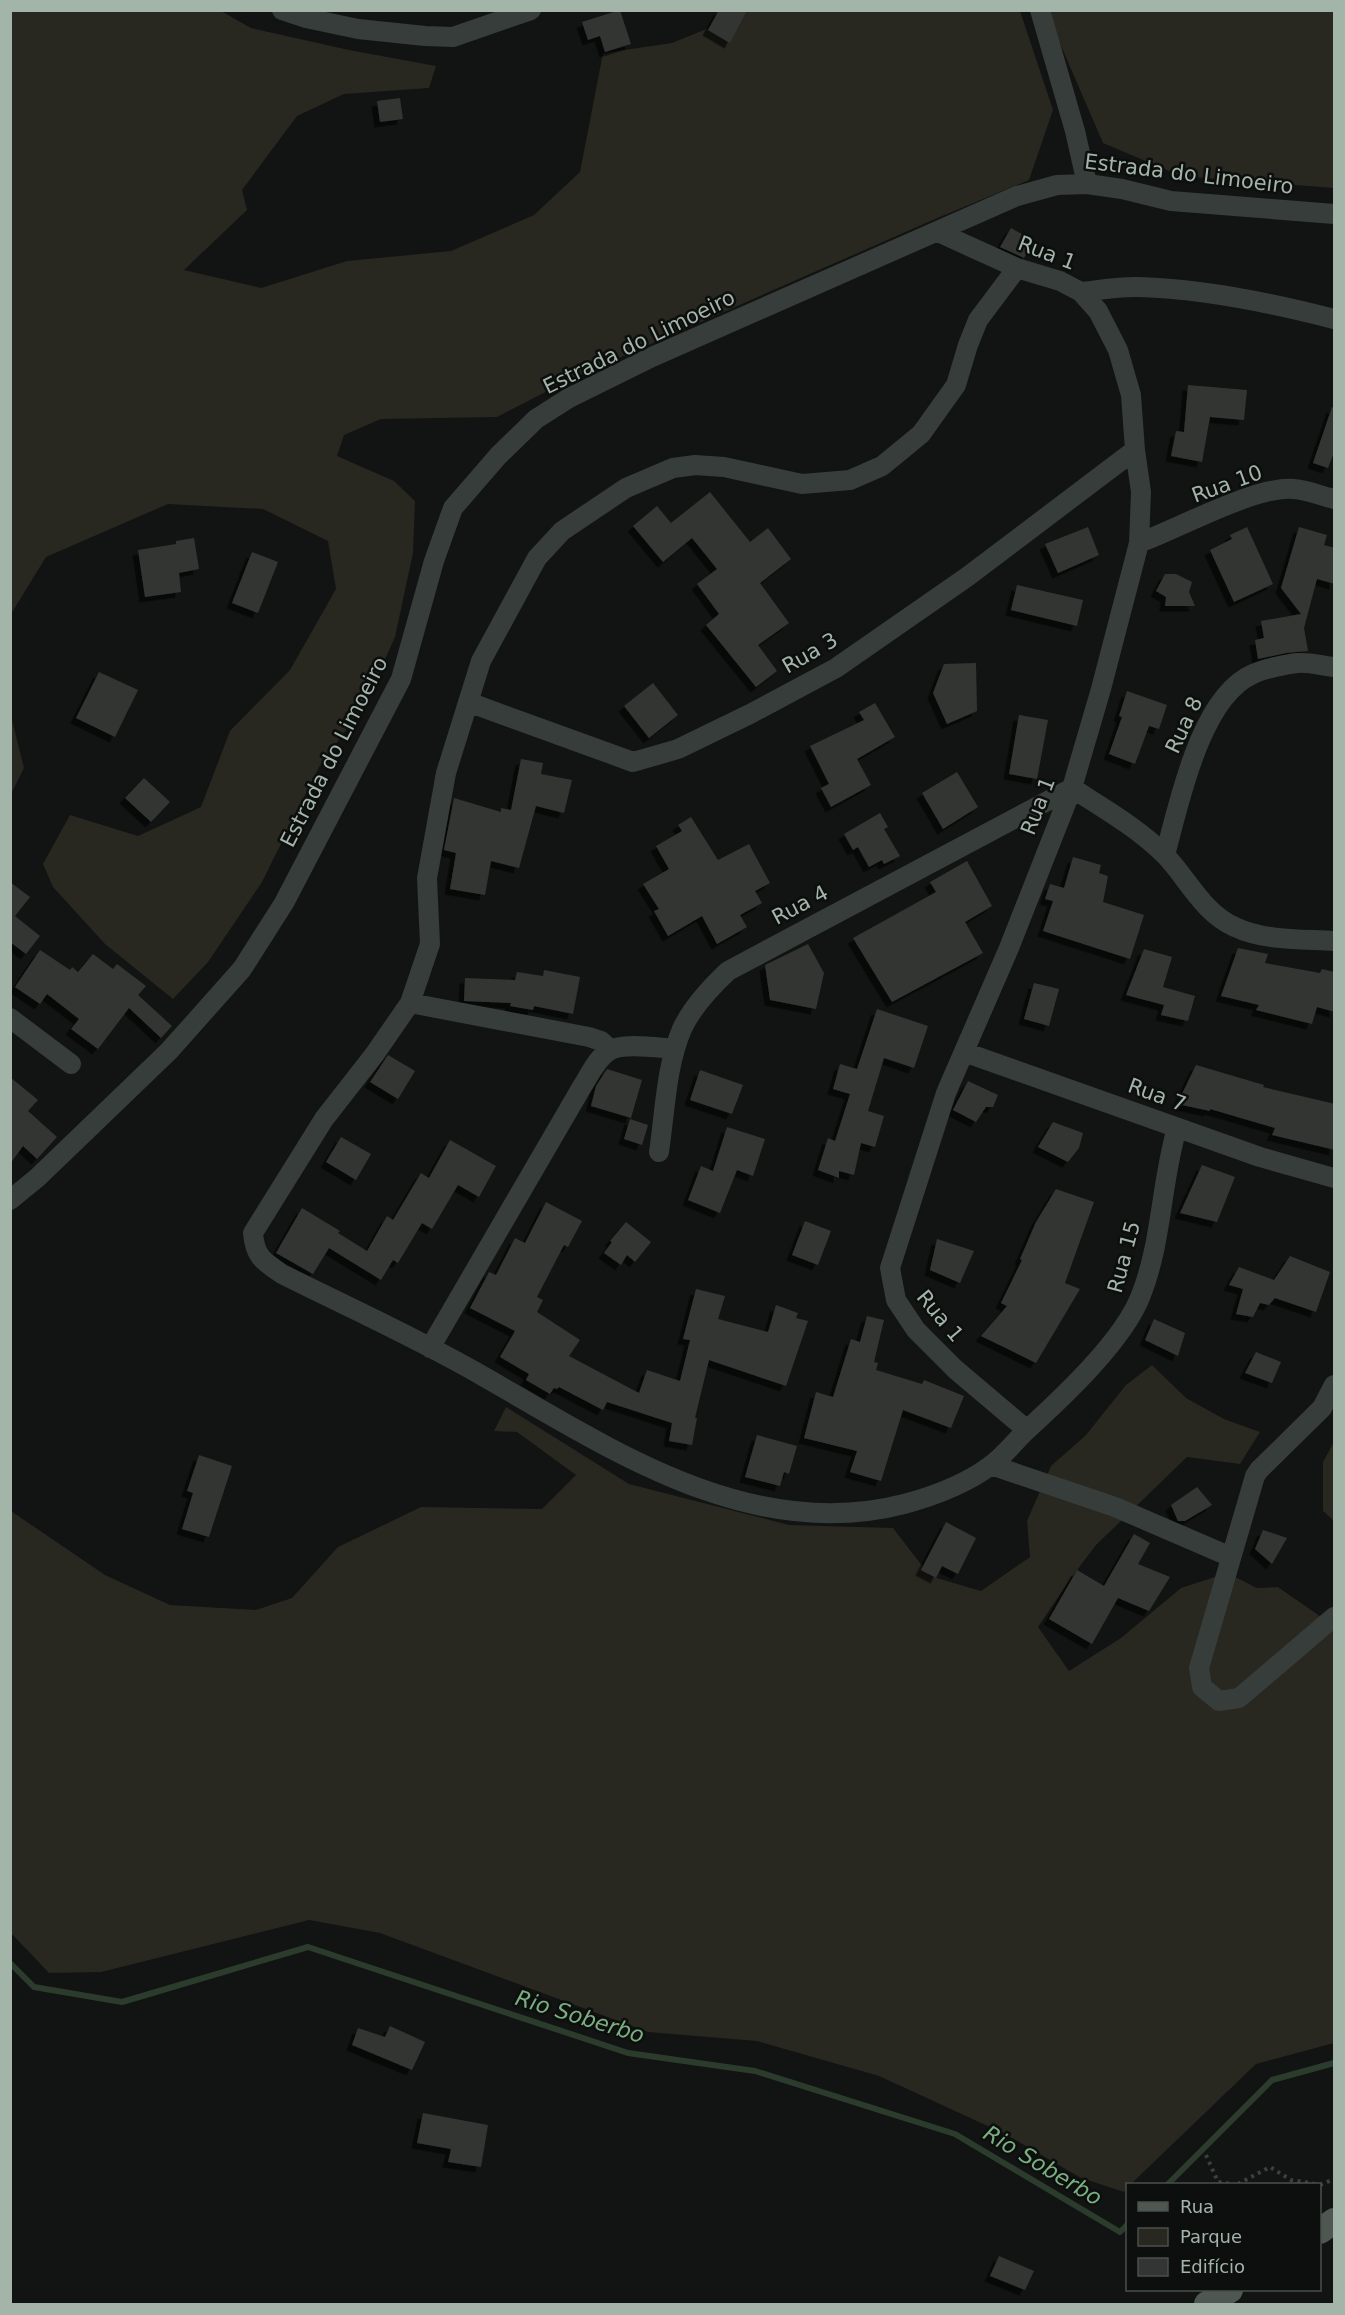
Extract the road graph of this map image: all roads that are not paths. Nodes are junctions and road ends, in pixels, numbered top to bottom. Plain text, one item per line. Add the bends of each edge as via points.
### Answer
1 (282, 10) edge
2 (531, 10) edge
3 (1040, 10) edge
4 (1087, 184) junction
5 (1335, 214) edge
6 (938, 232) junction
7 (1017, 268) junction
8 (1081, 292) junction
9 (1335, 319) edge
10 (1135, 450) junction
11 (1335, 499) edge
12 (1139, 543) junction
13 (1335, 667) edge
14 (468, 702) junction
15 (1072, 788) junction
16 (1165, 855) junction
17 (1335, 942) edge
18 (410, 1003) junction
19 (10, 1018) edge
20 (675, 1048) junction
21 (610, 1049) junction
22 (964, 1052) junction
23 (71, 1064) dead end
24 (1177, 1128) junction
25 (659, 1152) dead end
26 (1335, 1178) edge
27 (10, 1200) edge
28 (430, 1348) junction
29 (1332, 1390) edge
30 (1027, 1430) junction
31 (991, 1465) junction
32 (1231, 1557) junction
33 (1335, 1617) edge
34 (1335, 2221) edge
35 (1321, 2230) edge
36 (1227, 2291) edge
37 (1207, 2304) edge

1 - 2 street via 358,28 453,37
3 - 4 street
4 - 5 street, Estrada do Limoeiro via 1171,201
4 - 6 street, Estrada do Limoeiro via 1057,185 1017,196
6 - 7 street, Rua 1
6 - 27 street, Estrada do Limoeiro via 652,357 569,398 536,420 498,456 453,508 401,679 284,903 242,969 169,1051
7 - 8 street, Rua 1
7 - 14 street via 978,320 956,385 921,434 882,466 850,480 802,484 724,467 673,468 626,489 562,531 537,558 481,661
8 - 9 street via 1138,287 1190,291
8 - 10 street, Rua 1 via 1098,311 1118,350 1131,395
10 - 12 street, Rua 1 via 1141,492
10 - 14 street, Rua 3 via 967,577 836,668 678,749 633,762
11 - 12 street, Rua 10 via 1294,489 1251,496
12 - 15 street, Rua 1
13 - 16 street, Rua 8 via 1298,663 1252,674 1227,694 1210,717 1191,764
14 - 18 street via 446,773 428,878 430,944
15 - 16 street
15 - 20 street, Rua 4 via 728,971 696,1006
15 - 22 street, Rua 1
16 - 17 street via 1208,908 1235,928 1256,934
18 - 21 street via 589,1037
18 - 28 street, Rua 15 via 324,1119 253,1233 255,1249 264,1262 282,1274
19 - 23 street
20 - 21 street
20 - 25 street, Rua 4
21 - 28 street via 583,1085
22 - 24 street, Rua 7
22 - 30 street, Rua 1 via 946,1093 894,1257 894,1290 896,1300 916,1330
24 - 26 street, Rua 7
24 - 30 street, Rua 15 via 1151,1261 1131,1316 1100,1356
28 - 31 street, Rua 15 via 644,1465 703,1491 773,1510 828,1515 880,1510 933,1496
29 - 32 street via 1322,1408 1255,1476
30 - 31 street, Rua 15
31 - 32 street via 1114,1507
32 - 33 street via 1199,1668 1202,1687 1220,1701 1239,1698
34 - 35 main road
36 - 37 main road

